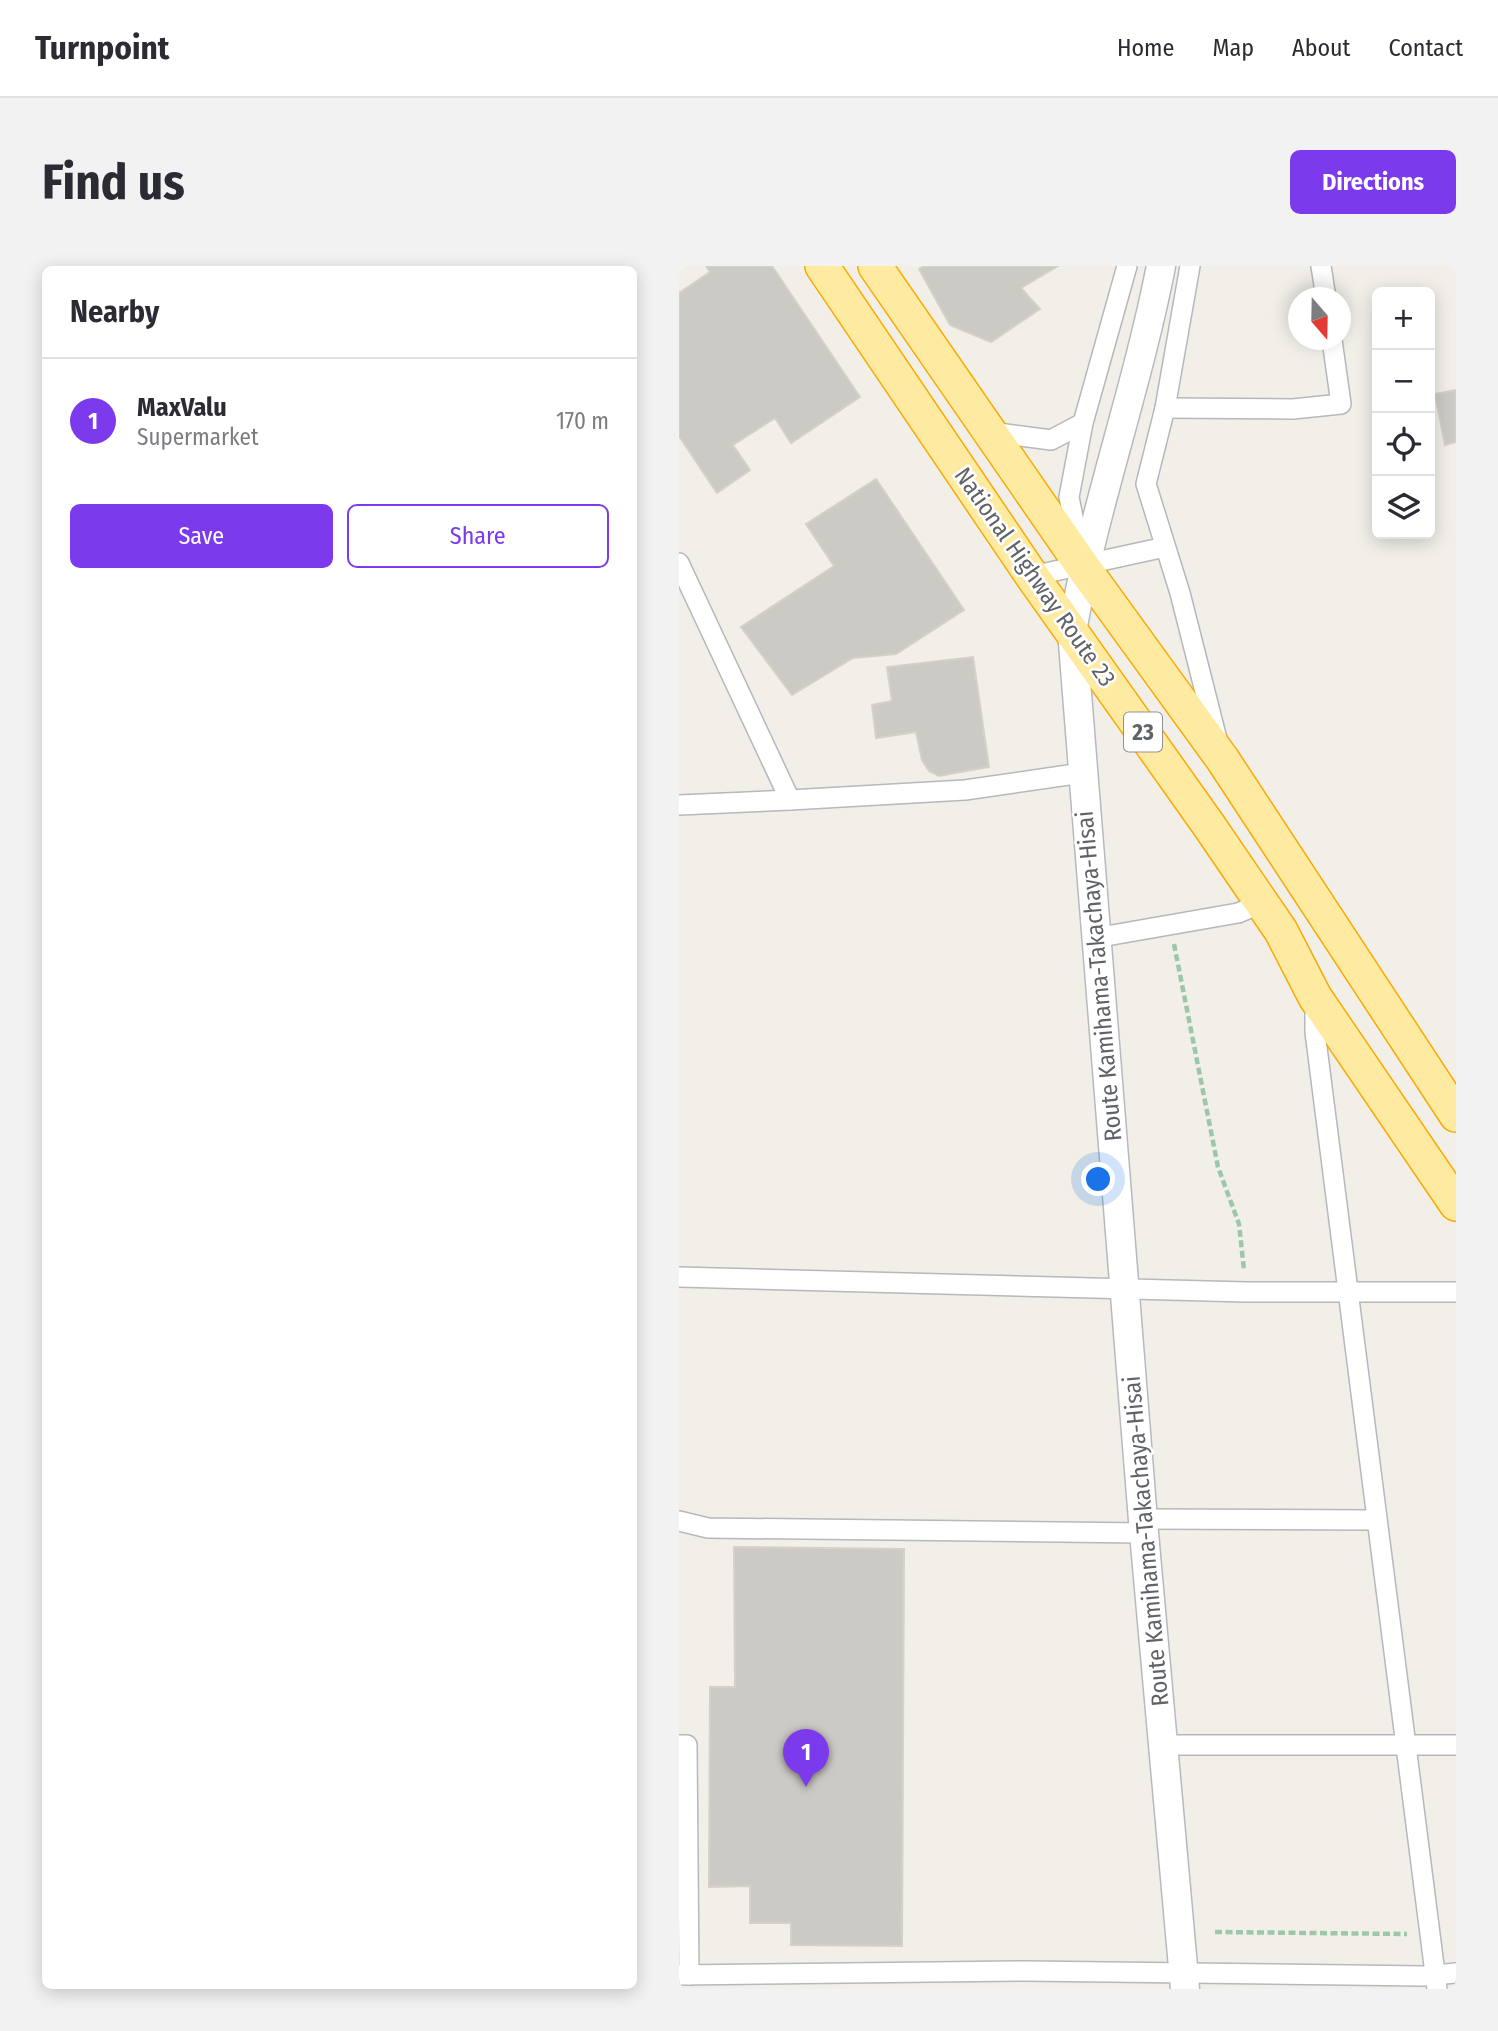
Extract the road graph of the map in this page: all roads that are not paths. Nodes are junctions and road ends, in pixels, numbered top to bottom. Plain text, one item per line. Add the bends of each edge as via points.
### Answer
1 (821, 266) edge
2 (875, 266) edge
3 (1108, 266) edge
4 (1127, 266) edge
5 (1161, 266) edge
6 (1190, 266) edge
7 (1321, 266) edge
8 (1324, 287) edge
9 (1117, 294) junction
10 (1333, 350) edge
11 (1165, 408) junction
12 (1083, 423) junction
13 (991, 432) junction
14 (1165, 547) junction
15 (679, 563) edge
16 (1083, 567) junction
17 (1032, 576) junction
18 (1072, 632) junction
19 (1223, 760) junction
20 (1082, 773) junction
21 (790, 800) junction
22 (679, 805) edge
23 (1262, 903) junction
24 (1095, 938) junction
25 (1315, 997) junction
26 (1456, 1115) edge
27 (1456, 1204) edge
28 (679, 1277) edge
29 (1126, 1290) junction
30 (1456, 1292) edge
31 (1347, 1294) junction
32 (1376, 1520) junction
33 (679, 1521) edge
34 (1144, 1526) junction
35 (679, 1745) edge
36 (1164, 1745) junction
37 (1456, 1745) edge
38 (1404, 1746) junction
39 (1456, 1973) edge
40 (684, 1975) edge
41 (1026, 1980) edge
42 (1436, 1981) edge
43 (1184, 1982) edge

1 - 17 highway, National Highway Route 23 / 23
2 - 13 highway, National Highway Route 23 / 23
3 - 9 street
4 - 9 street
5 - 16 main road, Route Kamihama-Takachaya-Hisai
6 - 11 street
7 - 8 street
9 - 12 street
10 - 11 street via 1341,404 1293,409
11 - 14 street via 1146,484
12 - 13 street via 1051,440
12 - 16 street via 1069,497
13 - 16 highway, National Highway Route 23 / 23
14 - 16 street
14 - 19 street
15 - 21 street
16 - 17 street
16 - 18 main road, Route Kamihama-Takachaya-Hisai
16 - 19 highway, National Highway Route 23 / 23
17 - 18 highway, National Highway Route 23 / 23
18 - 20 main road, Route Kamihama-Takachaya-Hisai
18 - 23 highway, National Highway Route 23 / 23
19 - 26 highway, National Highway Route 23 / 23
20 - 21 street via 965,790
20 - 24 main road, Route Kamihama-Takachaya-Hisai
21 - 22 street
23 - 24 street via 1238,913
23 - 25 highway, National Highway Route 23 / 23
24 - 29 main road, Route Kamihama-Takachaya-Hisai
25 - 27 highway, National Highway Route 23 / 23
25 - 31 street via 1315,1032
28 - 29 street
29 - 31 street
29 - 34 main road, Route Kamihama-Takachaya-Hisai
30 - 31 street
31 - 32 street
32 - 34 street
32 - 38 street
33 - 34 street via 708,1528
34 - 36 main road, Route Kamihama-Takachaya-Hisai
35 - 40 street via 687,1745
36 - 38 street
36 - 43 main road, Route Kamihama-Takachaya-Hisai
37 - 38 street
38 - 42 street
39 - 42 street
40 - 41 street
41 - 43 street
42 - 43 street

